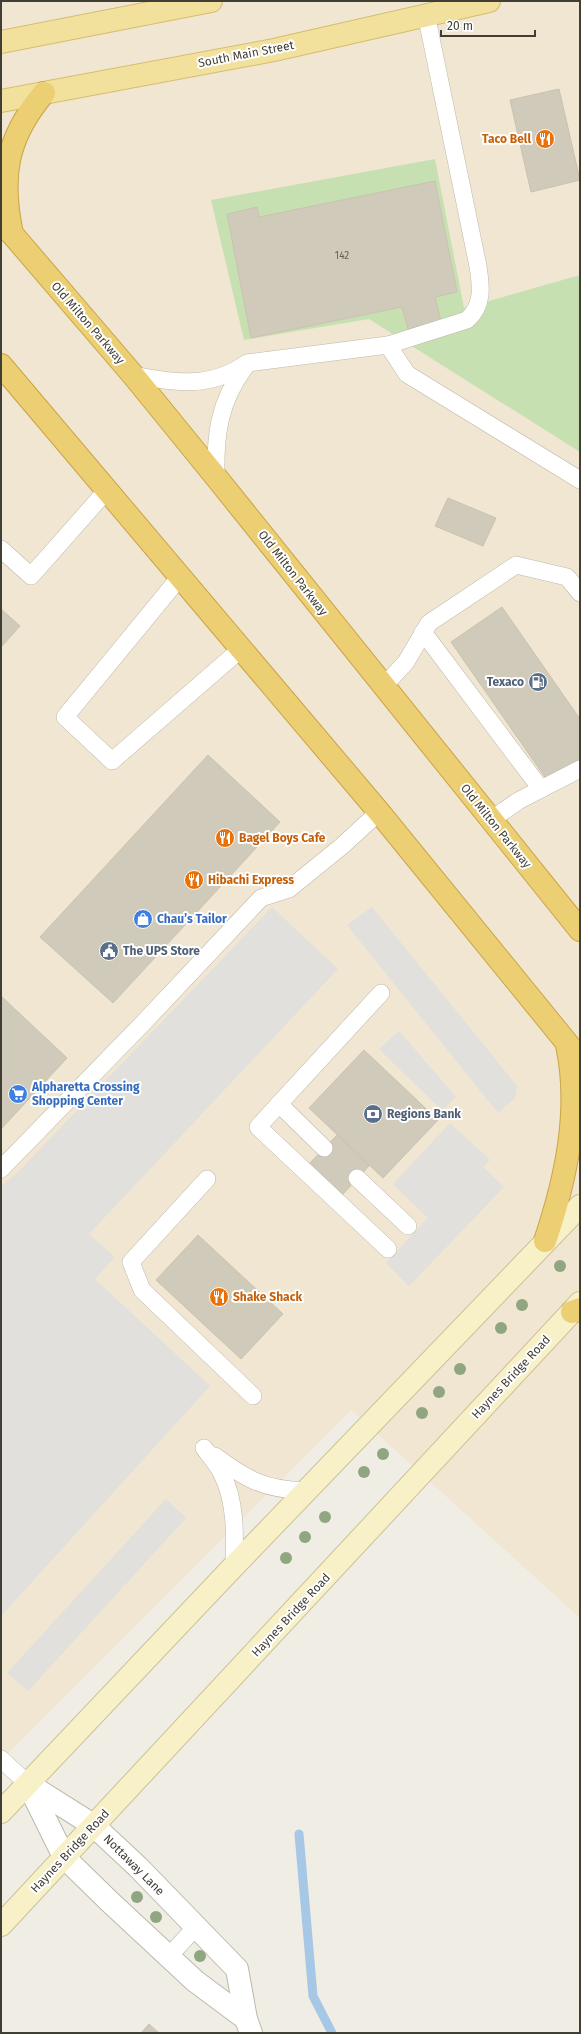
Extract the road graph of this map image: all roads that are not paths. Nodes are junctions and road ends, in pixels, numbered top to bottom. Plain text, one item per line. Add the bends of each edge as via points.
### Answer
1 (211, 1) edge
2 (489, 1) edge
3 (426, 14) junction
4 (1, 42) edge
5 (44, 93) junction
6 (1, 101) edge
7 (7, 228) edge
8 (388, 345) junction
9 (247, 364) junction
10 (2, 368) edge
11 (133, 375) junction
12 (216, 477) junction
13 (580, 480) edge
14 (107, 490) junction
15 (1, 549) edge
16 (180, 577) junction
17 (580, 593) edge
18 (423, 632) junction
19 (241, 649) junction
20 (383, 687) junction
21 (580, 769) edge
22 (540, 790) junction
23 (379, 812) junction
24 (491, 820) junction
25 (580, 930) edge
26 (381, 993) dead end
27 (566, 1042) junction
28 (580, 1059) edge
29 (279, 1104) junction
30 (324, 1148) dead end
31 (1, 1169) edge
32 (357, 1178) dead end
33 (207, 1179) dead end
34 (580, 1206) edge
35 (408, 1226) dead end
36 (546, 1241) junction
37 (388, 1249) dead end
38 (577, 1308) edge
39 (253, 1396) dead end
40 (305, 1492) junction
41 (234, 1566) junction
42 (1, 1759) edge
43 (28, 1784) junction
44 (1, 1812) edge
45 (93, 1825) junction
46 (64, 1857) junction
47 (1, 1925) edge
48 (196, 1927) junction
49 (169, 1956) junction
50 (248, 2026) edge

1 - 4 main road
2 - 3 main road, South Main Street
3 - 5 main road, South Main Street via 274,50
3 - 8 lane via 478,266 481,286 479,304 467,320
5 - 6 main road, South Main Street
5 - 7 highway via 17,130 10,151 5,177
7 - 11 highway, Old Milton Parkway
8 - 9 lane
8 - 13 lane via 407,374
9 - 11 lane via 233,373 200,382 168,382
9 - 12 lane via 230,389 222,408 215,453
10 - 14 highway
11 - 12 highway, Old Milton Parkway
12 - 20 highway, Old Milton Parkway
14 - 15 lane via 31,576
14 - 16 highway
16 - 19 highway
16 - 19 lane via 65,717 112,761
17 - 18 lane via 567,577 516,565 429,622
18 - 20 lane via 406,662
18 - 22 lane
19 - 23 highway
20 - 24 highway, Old Milton Parkway
21 - 22 lane
22 - 24 lane via 518,801
23 - 27 highway
23 - 31 lane via 342,846 288,889 262,898
24 - 25 highway, Old Milton Parkway
26 - 29 lane
27 - 28 highway
27 - 36 highway via 574,1079 572,1144 568,1172
29 - 30 lane
29 - 37 lane via 258,1127
32 - 35 lane
33 - 39 lane via 131,1262 142,1290
34 - 36 main road
36 - 40 main road
38 - 45 main road, Haynes Bridge Road
40 - 41 main road
40 - 41 lane via 279,1490 256,1483 204,1448 222,1473 230,1494
41 - 43 main road
42 - 43 lane
43 - 44 main road
43 - 45 street, Nottaway Lane
43 - 46 street, Nottaway Lane
45 - 46 main road, Haynes Bridge Road
45 - 48 street, Nottaway Lane
46 - 47 main road, Haynes Bridge Road
46 - 49 street, Nottaway Lane
48 - 49 lane
48 - 50 street, Nottaway Lane via 237,1969
49 - 50 street, Nottaway Lane

